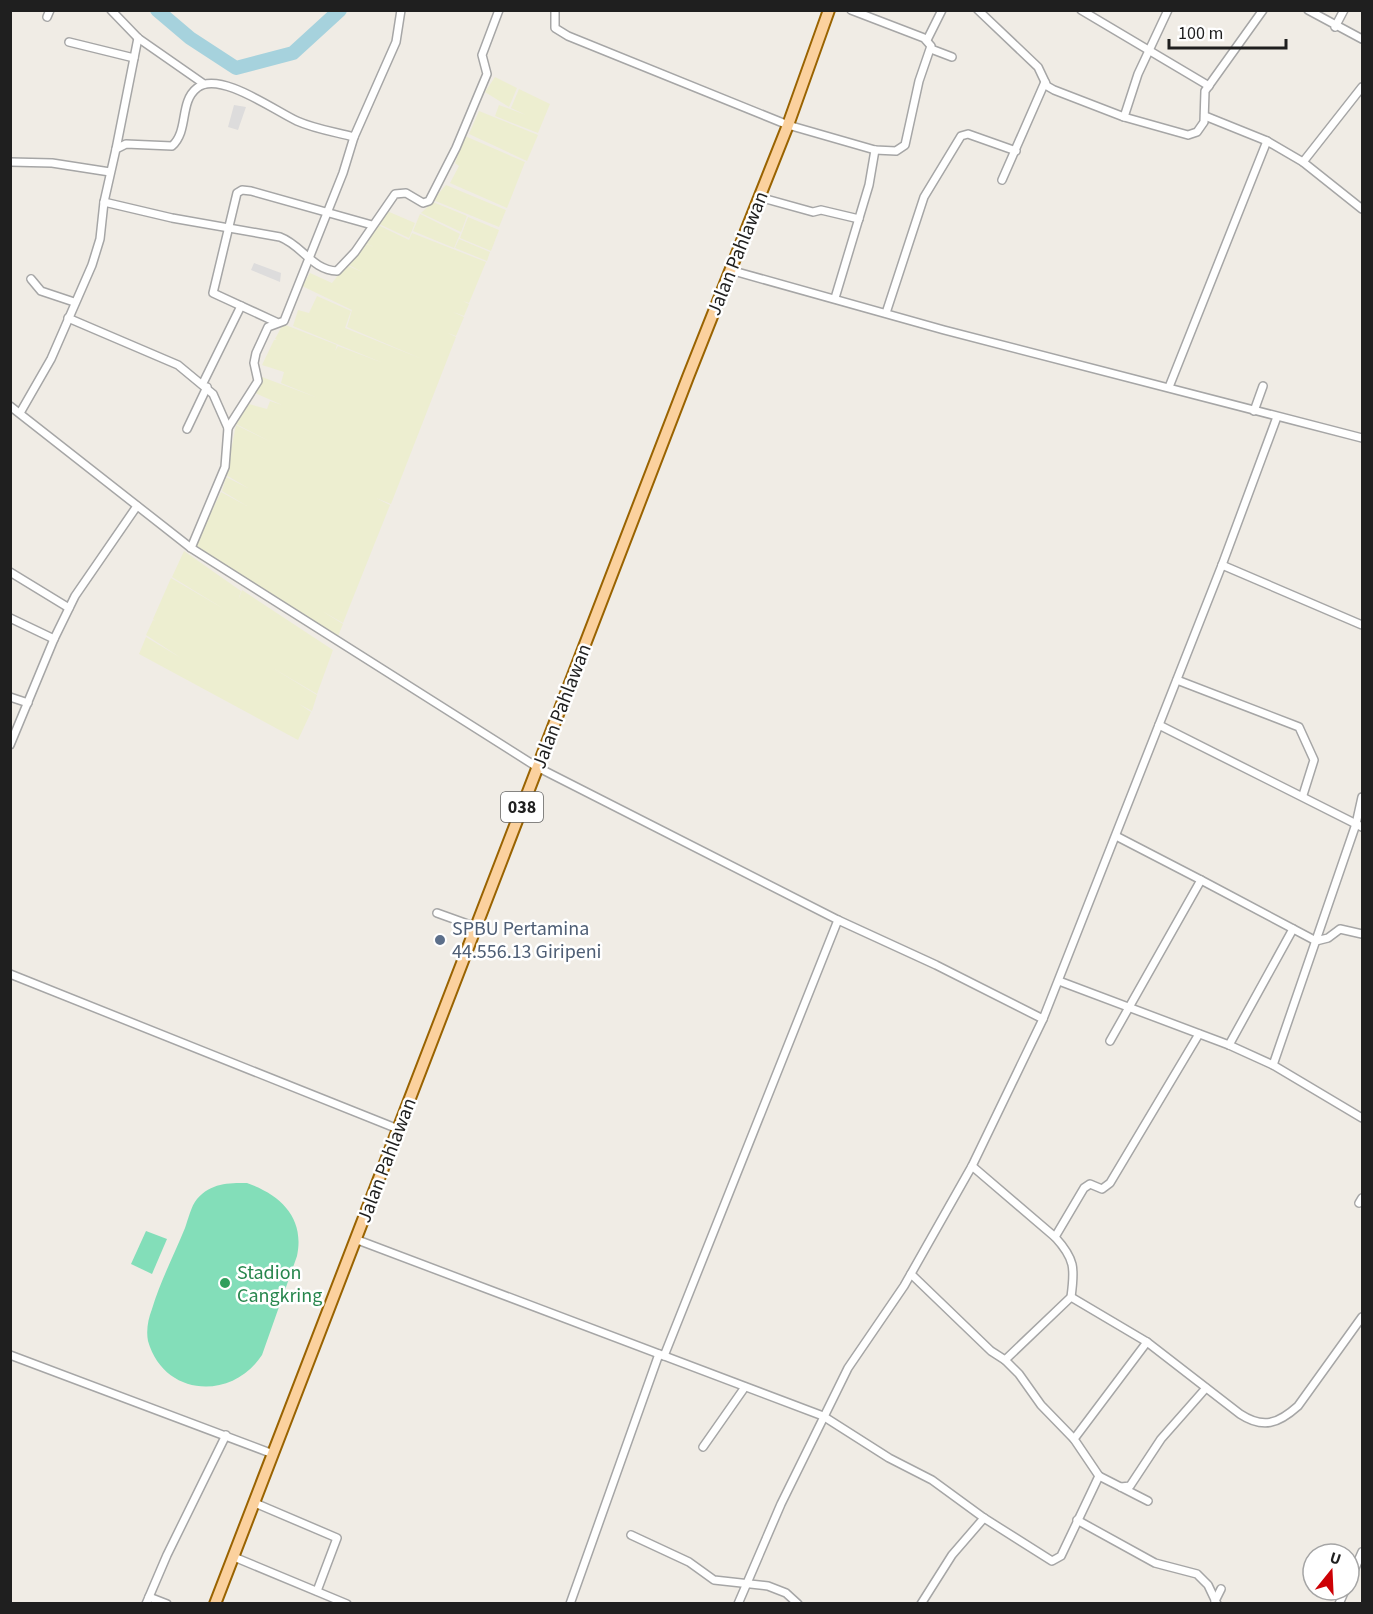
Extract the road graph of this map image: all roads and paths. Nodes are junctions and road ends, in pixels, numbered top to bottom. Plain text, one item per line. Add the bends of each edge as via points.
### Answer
1 (111, 10) edge
2 (401, 10) edge
3 (499, 10) edge
4 (555, 10) edge
5 (829, 10) edge
6 (851, 10) edge
7 (942, 10) edge
8 (978, 10) edge
9 (1081, 10) edge
10 (1168, 10) edge
11 (1251, 10) edge
12 (1308, 10) edge
13 (1344, 10) edge
14 (1260, 13) edge
15 (1335, 27) junction
16 (138, 38) junction
17 (1362, 39) edge
18 (927, 40) junction
19 (69, 42) dead end
20 (931, 49) junction
21 (1149, 50) junction
22 (952, 57) dead end
23 (134, 58) junction
24 (1045, 82) junction
25 (204, 84) junction
26 (1209, 86) junction
27 (1362, 87) edge
28 (1205, 116) junction
29 (1124, 117) junction
30 (788, 125) junction
31 (354, 137) junction
32 (1267, 141) junction
33 (116, 149) junction
34 (875, 150) junction
35 (1016, 151) junction
36 (10, 162) edge
37 (1303, 162) junction
38 (110, 172) junction
39 (1002, 180) dead end
40 (759, 197) junction
41 (104, 202) junction
42 (1362, 209) edge
43 (328, 211) junction
44 (859, 219) junction
45 (372, 225) junction
46 (228, 228) junction
47 (309, 259) junction
48 (730, 270) junction
49 (32, 279) dead end
50 (836, 298) junction
51 (74, 302) junction
52 (241, 306) junction
53 (886, 313) junction
54 (68, 318) junction
55 (276, 322) junction
56 (205, 385) junction
57 (1263, 386) dead end
58 (1169, 387) junction
59 (10, 406) edge
60 (1254, 411) junction
61 (20, 413) junction
62 (1277, 417) junction
63 (228, 428) junction
64 (187, 429) dead end
65 (1362, 438) edge
66 (137, 506) junction
67 (191, 548) junction
68 (1222, 565) junction
69 (10, 572) edge
70 (69, 608) junction
71 (10, 618) edge
72 (1362, 625) edge
73 (54, 639) junction
74 (1177, 680) junction
75 (10, 697) edge
76 (28, 703) junction
77 (1159, 725) junction
78 (10, 744) edge
79 (537, 767) junction
80 (1303, 795) junction
81 (1362, 797) edge
82 (1359, 826) edge
83 (1116, 836) junction
84 (1201, 880) junction
85 (437, 913) dead end
86 (838, 920) junction
87 (476, 927) junction
88 (1293, 929) junction
89 (1362, 934) edge
90 (1316, 940) junction
91 (10, 974) edge
92 (1059, 981) junction
93 (1128, 1008) junction
94 (1043, 1019) junction
95 (1199, 1034) junction
96 (1110, 1041) dead end
97 (1230, 1045) junction
98 (1273, 1065) junction
99 (1362, 1118) edge
100 (398, 1129) junction
101 (972, 1166) junction
102 (1055, 1237) junction
103 (355, 1239) junction
104 (911, 1274) junction
105 (1071, 1297) junction
106 (1362, 1317) edge
107 (1147, 1342) junction
108 (10, 1355) edge
109 (662, 1355) junction
110 (1005, 1360) junction
111 (746, 1387) junction
112 (1206, 1388) junction
113 (823, 1416) junction
114 (226, 1435) junction
115 (1074, 1439) junction
116 (703, 1447) dead end
117 (273, 1454) junction
118 (1099, 1476) junction
119 (1121, 1487) junction
120 (1148, 1501) dead end
121 (255, 1503) junction
122 (984, 1518) junction
123 (1077, 1520) junction
124 (631, 1535) dead end
125 (234, 1557) junction
126 (745, 1584) junction
127 (1221, 1589) dead end
128 (317, 1591) junction
129 (148, 1600) edge
130 (1215, 1603) edge
131 (166, 1604) edge
132 (215, 1604) edge
133 (347, 1604) edge
134 (570, 1604) edge
135 (738, 1604) edge
136 (798, 1604) edge
137 (921, 1604) edge

1 - 16 street
2 - 31 street via 396,42
3 - 45 street via 482,55 488,74 429,201 423,203 398,192
4 - 30 street via 553,24 559,32
5 - 30 main road, Jalan Pahlawan / 038
6 - 18 street
7 - 18 street
8 - 24 street via 1038,67
9 - 21 street
10 - 21 street
11 - 14 street
12 - 15 street
13 - 15 street
14 - 26 street
15 - 17 street
16 - 23 street
16 - 25 street
18 - 20 street
19 - 23 street
20 - 22 street
20 - 34 street via 903,148 896,152
21 - 26 street
21 - 29 street
23 - 33 street
24 - 29 street via 1060,94
24 - 35 street
25 - 31 street via 239,91 298,121
25 - 33 street via 192,92 180,136 172,146 126,144
26 - 28 street via 1204,94
27 - 37 street
28 - 29 street via 1197,132 1188,135
28 - 32 street
30 - 34 street
30 - 40 main road, Jalan Pahlawan / 038
31 - 43 street
32 - 37 street
32 - 58 street
33 - 38 street
34 - 44 street
35 - 39 street
35 - 53 street via 968,134 961,136 924,197
36 - 38 street via 52,163
37 - 42 street
38 - 41 street
40 - 44 street via 810,212 821,210
40 - 48 main road, Jalan Pahlawan / 038
41 - 46 street
41 - 51 street via 100,240
43 - 45 street
43 - 46 street via 242,190 234,199
43 - 47 street
44 - 50 street
45 - 47 street via 337,271
46 - 47 street via 284,239
46 - 52 street via 213,293
47 - 55 street via 284,321
48 - 50 street
48 - 79 main road, Jalan Pahlawan / 038
49 - 51 street via 41,291
50 - 53 street
51 - 54 street
52 - 55 street
52 - 56 street
53 - 58 street
54 - 56 street via 178,365
54 - 61 street via 51,359
55 - 63 street via 268,327 256,353 258,381
56 - 63 street via 223,412
56 - 64 street
57 - 60 street
58 - 60 street
59 - 61 street
60 - 62 street
61 - 66 street
62 - 65 street
62 - 68 street
63 - 67 street via 225,467
66 - 67 street
66 - 70 street via 85,578
67 - 79 street
68 - 72 street
68 - 74 street
69 - 70 street
70 - 73 street
71 - 73 street
73 - 76 street
74 - 77 street
74 - 80 street via 1299,727 1314,760
75 - 76 street
76 - 78 street
77 - 80 street
77 - 83 street
79 - 86 street
79 - 87 main road, Jalan Pahlawan / 038
80 - 82 street
81 - 82 street
82 - 90 street
83 - 84 street
83 - 92 street
84 - 88 street
84 - 93 street
85 - 87 street
86 - 94 street
86 - 109 street
87 - 100 main road, Jalan Pahlawan / 038
88 - 90 street
88 - 97 street
89 - 90 street via 1340,929 1328,938
90 - 98 street
91 - 100 street
92 - 93 street
92 - 94 street
93 - 95 street
93 - 96 street
94 - 101 street
95 - 97 street
95 - 102 street via 1110,1183 1102,1189 1090,1184 1084,1188
97 - 98 street
98 - 99 street
100 - 103 main road, Jalan Pahlawan / 038
101 - 102 street
101 - 104 street
102 - 105 street via 1068,1251 1074,1266
103 - 109 street
103 - 117 main road, Jalan Pahlawan / 038
104 - 110 street
104 - 113 street via 848,1368
105 - 107 street
105 - 110 street
106 - 112 street via 1298,1406 1278,1421 1266,1424 1249,1420
107 - 112 street
107 - 115 street
108 - 114 street
109 - 111 street
109 - 134 street
110 - 115 street
111 - 113 street
111 - 116 street
112 - 119 street via 1161,1439 1130,1486
113 - 122 street via 932,1480
113 - 126 street
114 - 117 street
114 - 129 street
115 - 118 street
117 - 121 main road, Jalan Pahlawan / 038
118 - 119 street
118 - 123 street
119 - 120 street
121 - 125 main road, Jalan Pahlawan / 038
121 - 128 street via 337,1538
122 - 123 street via 1052,1560 1061,1556
122 - 137 street via 952,1555
123 - 130 street via 1155,1563 1197,1574 1208,1585
124 - 126 street via 689,1562 714,1580
125 - 128 street
125 - 132 main road, Jalan Pahlawan / 038
126 - 135 street
126 - 136 street via 776,1589
127 - 130 street
128 - 133 street
129 - 131 street

